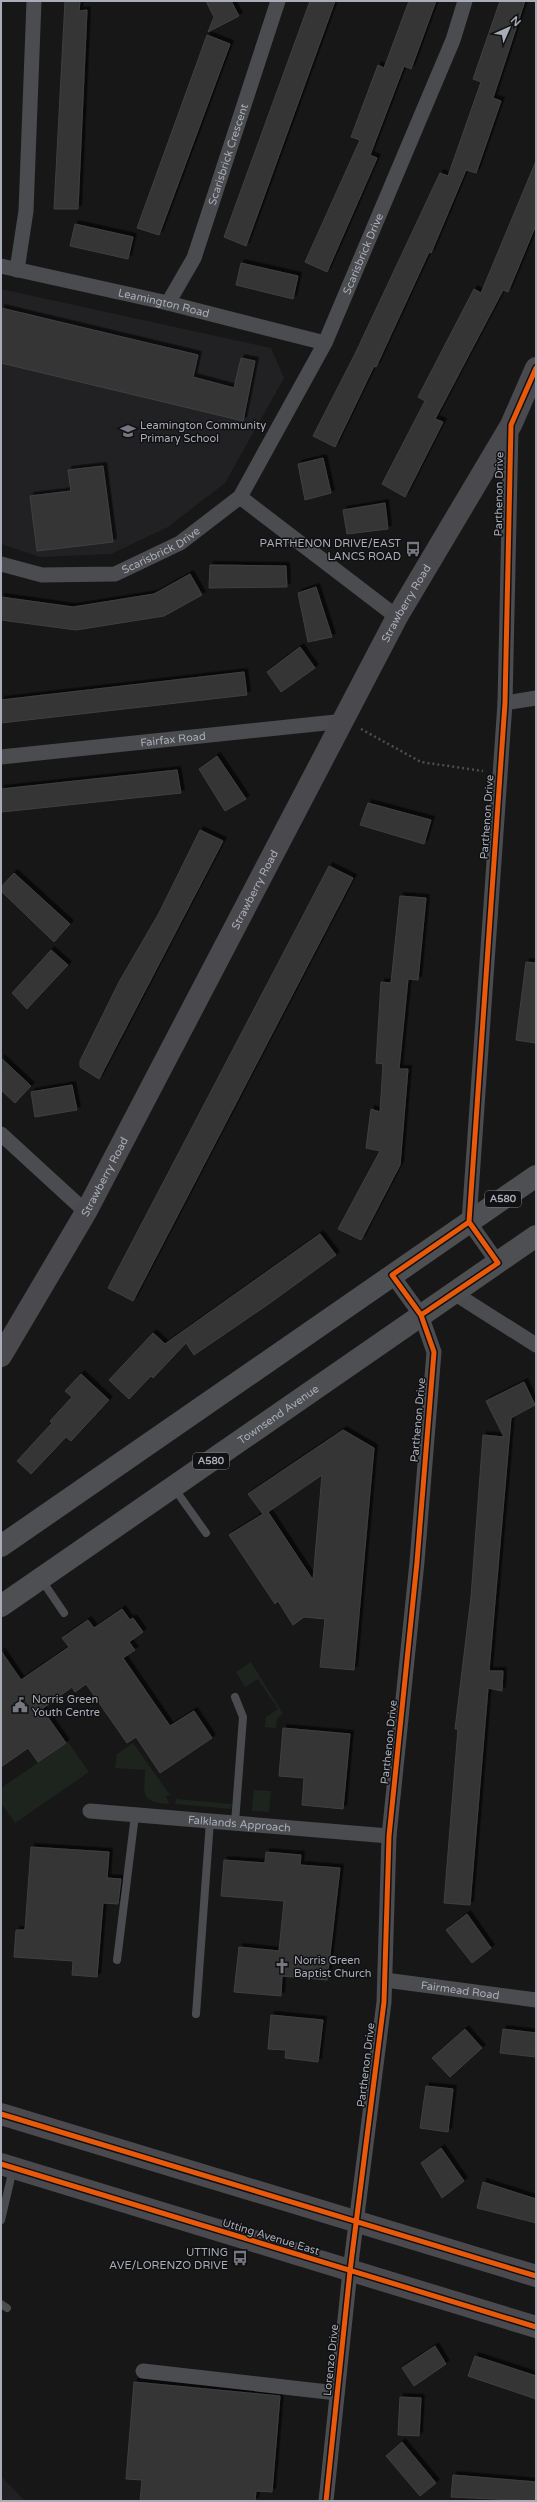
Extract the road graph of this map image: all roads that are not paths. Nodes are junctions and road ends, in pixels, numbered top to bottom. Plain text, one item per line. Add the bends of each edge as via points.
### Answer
1 (34, 1) edge
2 (278, 1) edge
3 (465, 1) edge
4 (1, 266) edge
5 (17, 270) junction
6 (168, 303) junction
7 (325, 343) junction
8 (536, 368) edge
9 (511, 425) junction
10 (240, 497) junction
11 (1, 564) edge
12 (397, 617) junction
13 (536, 698) edge
14 (505, 703) junction
15 (345, 720) junction
16 (1, 757) edge
17 (1, 1134) edge
18 (536, 1176) edge
19 (86, 1212) junction
20 (469, 1222) junction
21 (536, 1236) edge
22 (498, 1263) junction
23 (392, 1275) junction
24 (454, 1293) junction
25 (421, 1315) junction
26 (536, 1345) edge
27 (1, 1356) edge
28 (173, 1487) junction
29 (206, 1533) dead end
30 (1, 1546) edge
31 (41, 1578) junction
32 (1, 1606) edge
33 (64, 1613) dead end
34 (235, 1697) dead end
35 (90, 1812) dead end
36 (135, 1815) junction
37 (210, 1821) junction
38 (235, 1823) junction
39 (389, 1836) junction
40 (117, 1960) dead end
41 (384, 1980) junction
42 (536, 2000) edge
43 (196, 2014) dead end
44 (1, 2114) edge
45 (7, 2166) edge
46 (1, 2220) edge
47 (358, 2222) junction
48 (350, 2271) junction
49 (536, 2276) edge
50 (536, 2327) edge
51 (143, 2371) dead end
52 (337, 2393) junction
53 (326, 2501) edge

1 - 5 street via 26,211
2 - 6 street, Scarisbrick Crescent via 194,258
3 - 7 street, Scarisbrick Drive via 454,40
4 - 5 street, Leamington Road
5 - 6 street, Leamington Road
6 - 7 street, Leamington Road
7 - 10 street, Scarisbrick Drive
8 - 9 main road, Parthenon Drive
9 - 12 main road, Strawberry Road
9 - 14 street, Parthenon Drive
10 - 11 street, Scarisbrick Drive via 180,543 116,574 42,575
10 - 12 street
12 - 15 main road, Strawberry Road
13 - 14 street
14 - 20 street, Parthenon Drive
15 - 16 street, Fairfax Road
15 - 19 main road, Strawberry Road
17 - 19 street
18 - 20 main road, A580
19 - 27 main road, Strawberry Road
20 - 22 street
20 - 23 main road, A580
21 - 22 main road, Townsend Avenue / A580
22 - 24 main road, Townsend Avenue / A580
23 - 25 street, Parthenon Drive
23 - 30 main road, A580
24 - 25 main road, Townsend Avenue / A580
24 - 26 street
25 - 28 main road, Townsend Avenue / A580
25 - 39 street, Parthenon Drive via 434,1352 417,1562
28 - 29 lane
28 - 31 main road, Townsend Avenue / A580
31 - 32 main road, Townsend Avenue / A580
31 - 33 lane
34 - 38 lane via 243,1717
35 - 36 street, Falklands Approach
36 - 37 street, Falklands Approach
36 - 40 lane
37 - 38 street, Falklands Approach
37 - 43 lane
38 - 39 street, Falklands Approach
39 - 41 street, Parthenon Drive
41 - 42 street, Fairmead Road
41 - 47 street, Parthenon Drive
44 - 47 main road
45 - 46 lane
45 - 48 main road, Utting Avenue East
47 - 48 street, Lorenzo Drive
47 - 49 main road
48 - 50 main road, Utting Avenue East
48 - 52 street, Lorenzo Drive
51 - 52 street, Lorenzo Drive
52 - 53 street, Lorenzo Drive

